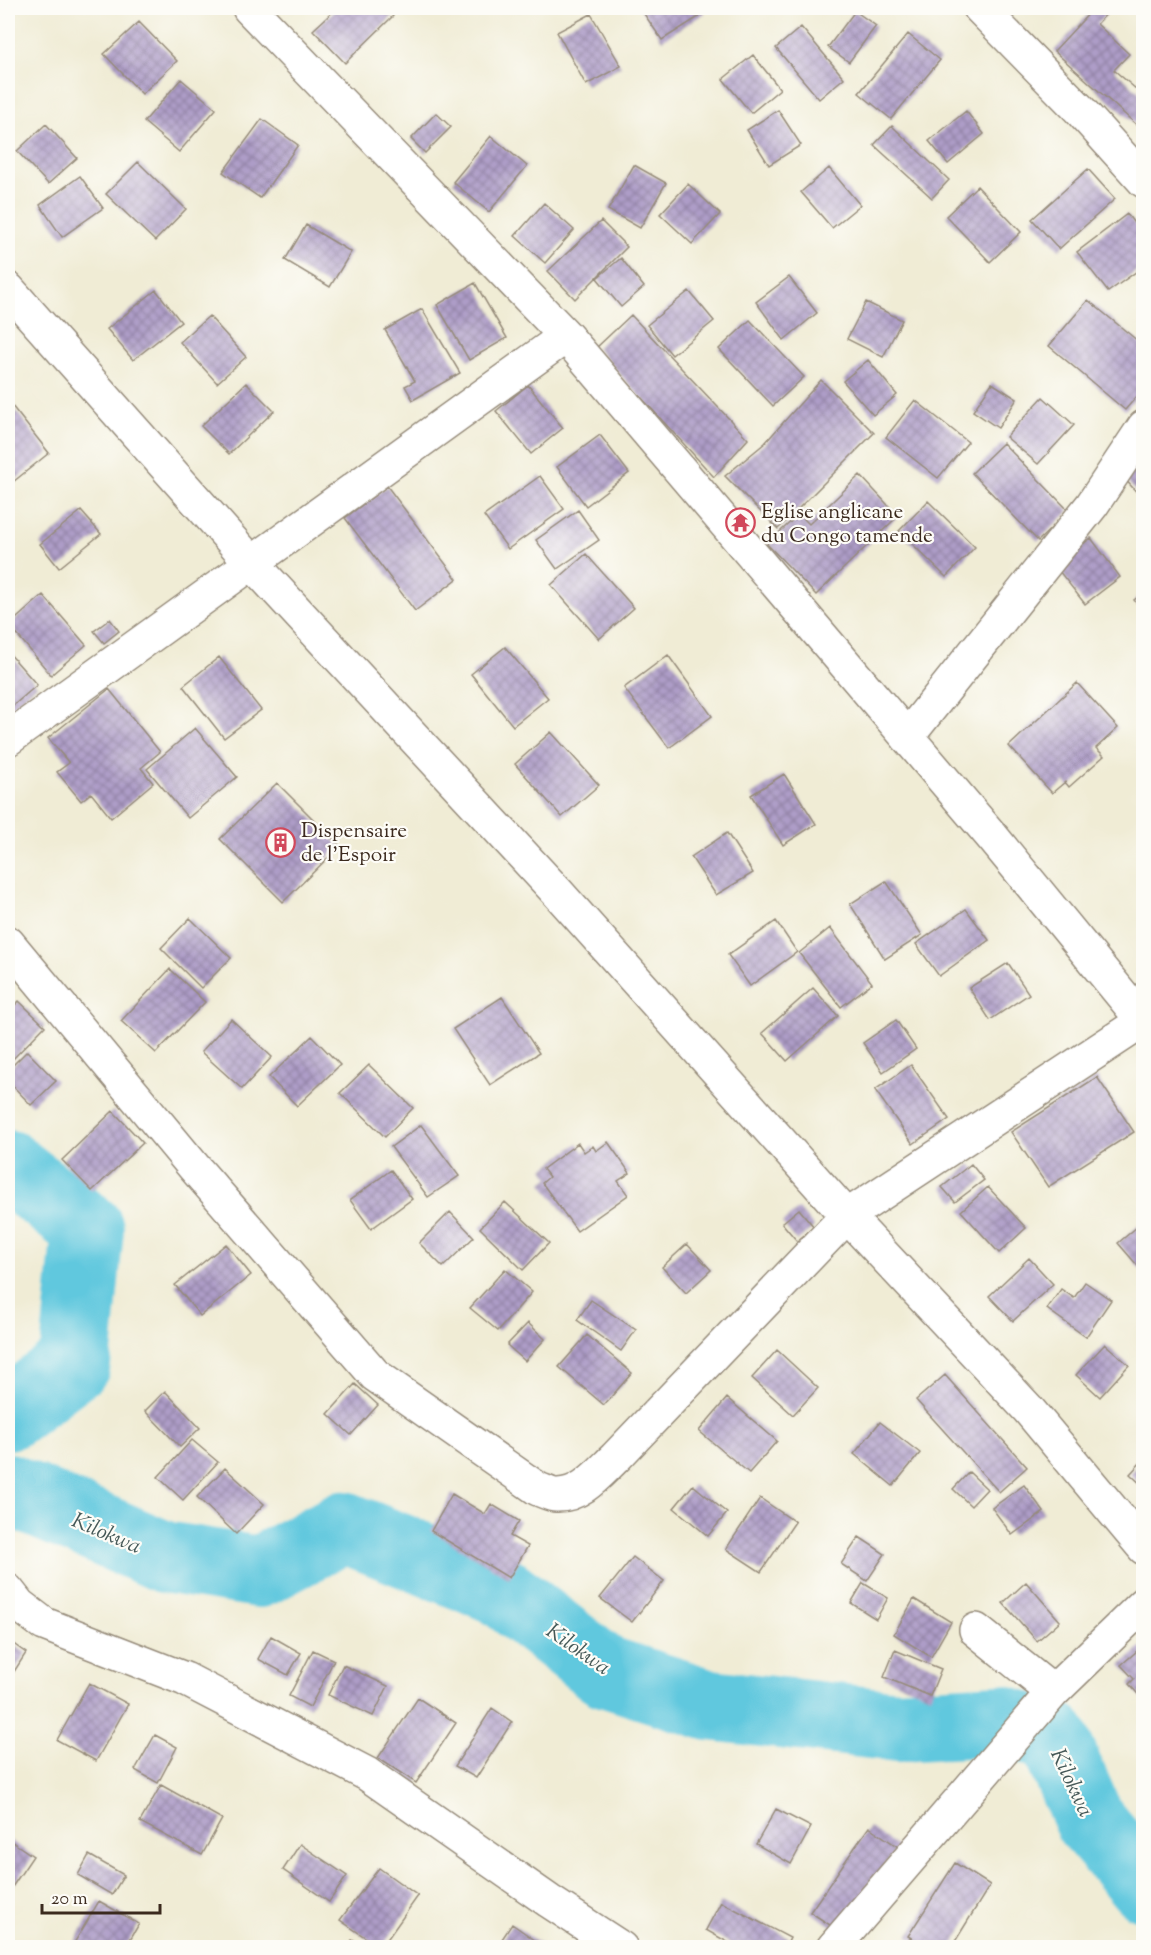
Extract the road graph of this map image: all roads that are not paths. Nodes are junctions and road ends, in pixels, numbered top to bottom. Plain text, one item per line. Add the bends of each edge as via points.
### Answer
1 (249, 8) edge
2 (980, 8) edge
3 (1143, 182) edge
4 (8, 289) edge
5 (566, 336) junction
6 (1143, 427) edge
7 (251, 562) junction
8 (907, 737) junction
9 (8, 739) edge
10 (8, 943) edge
11 (1143, 1022) edge
12 (847, 1215) junction
13 (1143, 1548) edge
14 (8, 1592) edge
15 (1143, 1604) edge
16 (976, 1630) dead end
17 (1046, 1699) junction
18 (621, 1947) edge
19 (833, 1947) edge

1 - 5 street
2 - 3 street via 1079,109
4 - 7 street
5 - 7 street
5 - 8 street
6 - 8 street via 1092,505
7 - 9 street
7 - 12 street via 566,902
8 - 11 street
10 - 12 street via 375,1376 538,1489 556,1495 585,1486 615,1458
11 - 12 street
12 - 13 street via 1028,1409
14 - 18 street via 44,1624 185,1679 367,1774
15 - 17 street
16 - 17 street
17 - 19 street

